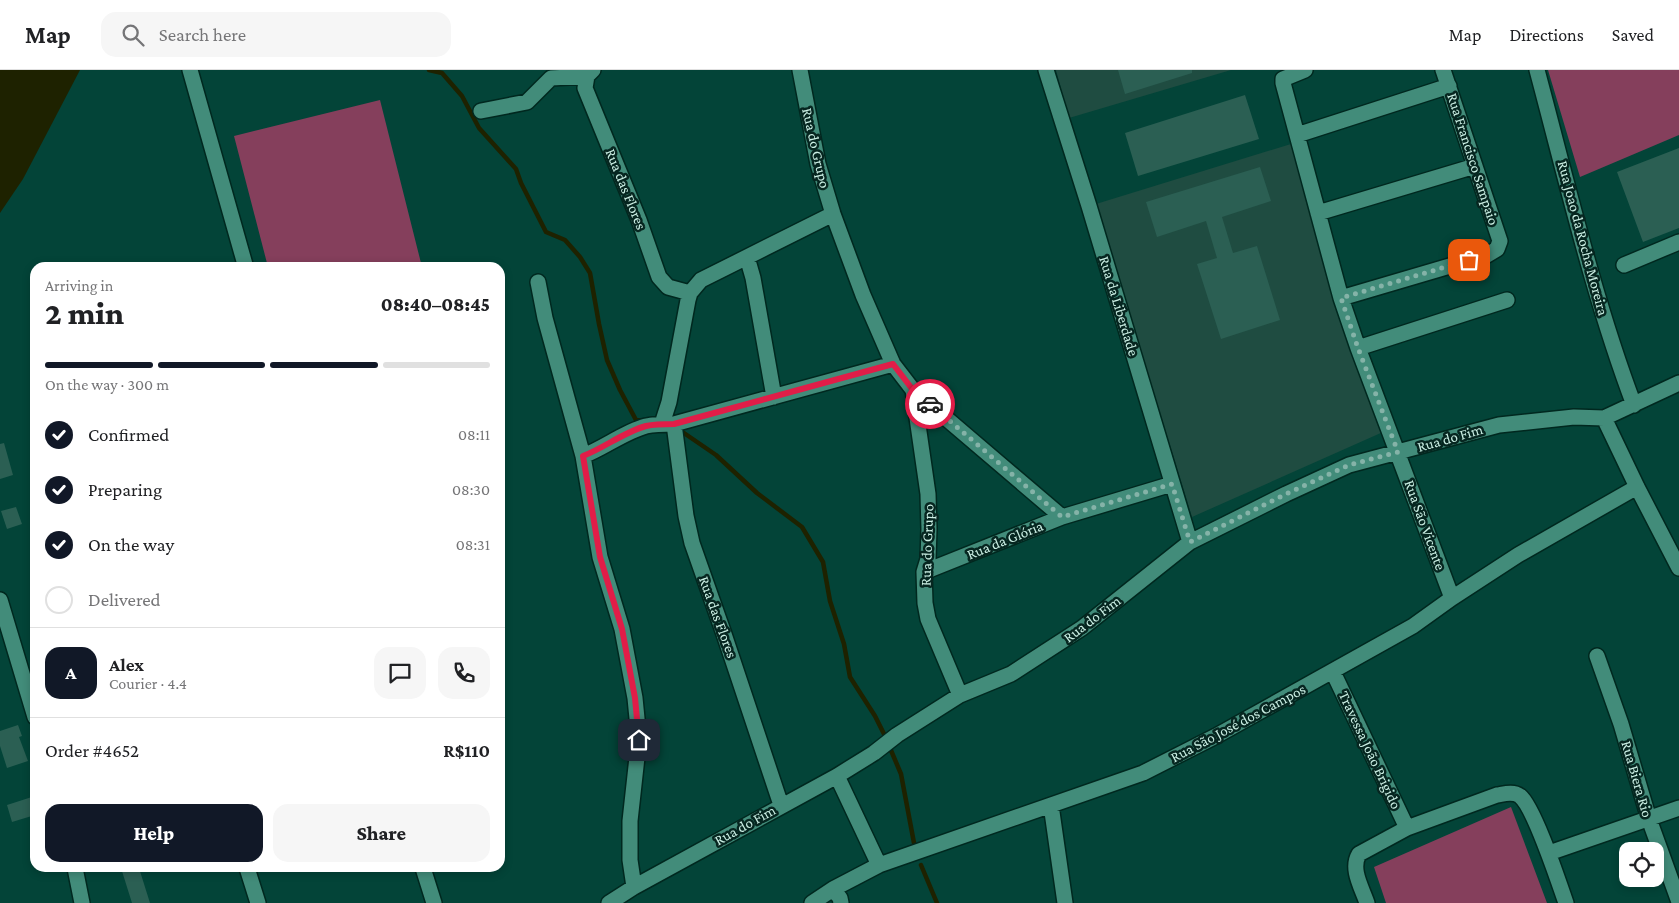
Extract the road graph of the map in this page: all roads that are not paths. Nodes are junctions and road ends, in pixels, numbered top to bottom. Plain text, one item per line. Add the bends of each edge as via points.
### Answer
1 (190, 70) edge
2 (800, 70) edge
3 (1046, 70) edge
4 (1305, 70) edge
5 (1444, 70) edge
6 (1537, 70) edge
7 (590, 73) edge
8 (1449, 86) junction
9 (482, 111) dead end
10 (1297, 135) junction
11 (1476, 166) junction
12 (1318, 213) junction
13 (833, 214) junction
14 (1679, 242) edge
15 (747, 257) junction
16 (244, 262) edge
17 (1624, 265) dead end
18 (538, 282) dead end
19 (690, 293) junction
20 (1341, 298) junction
21 (1507, 300) dead end
22 (1358, 348) junction
23 (893, 364) junction
24 (1679, 383) edge
25 (913, 390) junction
26 (774, 397) junction
27 (1634, 405) junction
28 (1604, 418) junction
29 (668, 420) junction
30 (1398, 452) junction
31 (583, 456) junction
32 (1172, 484) junction
33 (1637, 487) junction
34 (1062, 517) junction
35 (1190, 542) junction
36 (1679, 568) edge
37 (924, 572) junction
38 (1452, 598) junction
39 (0, 600) edge
40 (1597, 656) dead end
41 (1333, 672) junction
42 (960, 695) junction
43 (30, 700) edge
44 (837, 776) junction
45 (781, 805) junction
46 (1052, 805) junction
47 (1679, 808) edge
48 (1649, 819) junction
49 (1407, 828) junction
50 (1549, 853) junction
51 (879, 865) junction
52 (76, 872) edge
53 (248, 872) edge
54 (424, 872) edge
55 (634, 887) junction
56 (833, 889) junction
57 (1679, 902) edge
58 (82, 903) edge
59 (258, 903) edge
60 (434, 903) edge
61 (609, 903) edge
62 (812, 903) edge
63 (841, 903) edge
64 (1065, 903) edge
65 (1367, 903) edge
66 (1566, 903) edge

1 - 16 street
2 - 13 street, Rua do Grupo via 818,164
3 - 32 street, Rua da Liberdade
4 - 10 street via 1283,79
5 - 8 street, Rua Francisco Sampaio
6 - 27 street, Rua Joao da Rocha Moreira via 1599,301
7 - 9 street via 551,78 527,102
7 - 19 street, Rua das Flores via 585,88 659,277 668,287
8 - 10 street
8 - 11 street, Rua Francisco Sampaio
10 - 12 street
11 - 12 street
11 - 20 street, Rua Francisco Sampaio via 1500,241 1497,249 1487,255
12 - 20 street
13 - 15 street
13 - 23 street, Rua do Grupo
14 - 17 street
15 - 19 street via 701,280
15 - 26 street
18 - 31 street
19 - 29 street, Rua das Flores
20 - 22 street
21 - 22 street
22 - 30 street
23 - 25 street, Rua do Grupo
23 - 26 street
24 - 27 street
25 - 34 street, Rua do Grupo
25 - 37 street, Rua do Grupo via 928,494 928,559
26 - 29 street
27 - 28 street
28 - 30 street, Rua do Fim via 1574,417 1498,424
28 - 33 street
29 - 31 street via 646,426
29 - 45 street, Rua das Flores via 692,543
30 - 35 street, Rua do Fim via 1349,465
30 - 38 street, Rua São Vicente
31 - 55 street via 600,557 622,629 635,698 639,740 630,822
32 - 34 street, Rua da Glória
32 - 35 street, Rua da Liberdade
33 - 36 street
33 - 38 street, Rua São José dos Campos via 1565,527
34 - 37 street, Rua da Glória
35 - 42 street, Rua do Fim via 1082,628 1011,674
37 - 42 street, Rua do Grupo via 928,620
38 - 41 street, Rua São José dos Campos via 1413,626
39 - 43 street
40 - 48 street, Rua Biera Rio
41 - 46 street, Rua São José dos Campos via 1144,773
41 - 49 street, Travessa João Brigido
42 - 44 street, Rua do Fim
44 - 45 street, Rua do Fim
44 - 51 street
45 - 55 street, Rua do Fim
46 - 51 street, Rua São José dos Campos
46 - 64 street
47 - 48 street
48 - 50 street
48 - 57 street, Rua Biera Rio
49 - 50 street via 1497,794 1509,793 1519,795 1526,804
49 - 65 street via 1365,850 1355,860 1354,867
50 - 66 street
51 - 56 street, Rua São José dos Campos
52 - 58 street
53 - 59 street
54 - 60 street
55 - 61 street, Rua do Fim
56 - 62 street, Rua São José dos Campos
56 - 63 street

